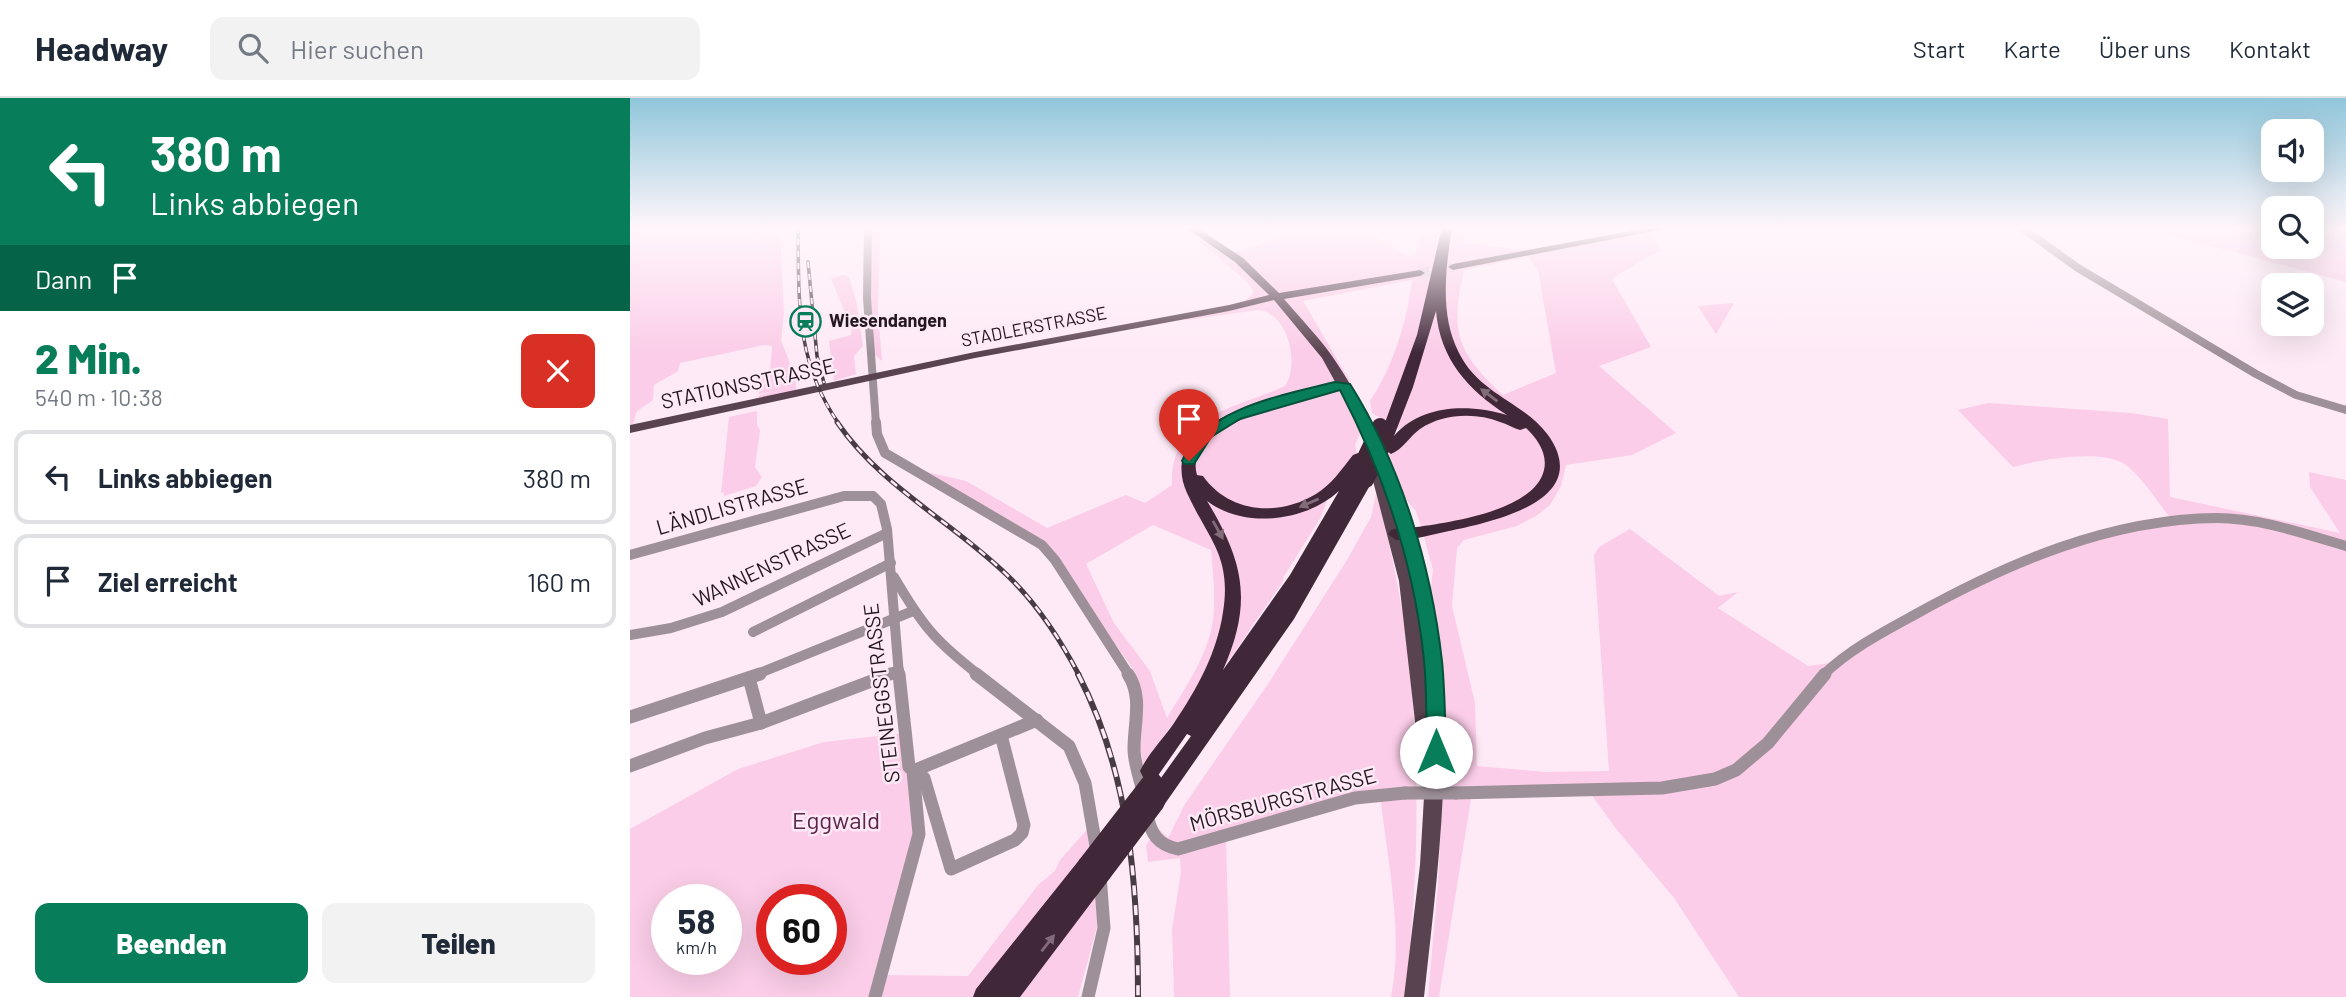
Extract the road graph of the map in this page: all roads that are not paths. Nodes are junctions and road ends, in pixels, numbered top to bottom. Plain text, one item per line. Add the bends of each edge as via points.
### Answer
1 (868, 269) edge
2 (1247, 269) edge
3 (1429, 269) edge
4 (1457, 269) edge
5 (2080, 269) edge
6 (1446, 271) junction
7 (1420, 273) tunnel mouth
8 (1276, 300) junction
9 (874, 376) junction
10 (1340, 388) junction
11 (2346, 410) edge
12 (630, 429) edge
13 (1386, 438) junction
14 (1364, 473) junction
15 (845, 496) joint
16 (1403, 531) junction
17 (887, 533) junction
18 (2346, 546) edge
19 (630, 555) edge
20 (891, 563) junction
21 (894, 576) junction
22 (913, 611) junction
23 (893, 617) junction
24 (753, 632) dead end
25 (630, 635) edge
26 (899, 670) junction
27 (749, 678) junction
28 (630, 717) edge
29 (1037, 720) junction
30 (761, 723) junction
31 (1001, 735) junction
32 (630, 766) edge
33 (913, 771) junction
34 (1152, 785) junction
35 (875, 997) edge
36 (984, 997) edge
37 (1006, 997) edge
38 (1088, 997) edge
39 (1414, 997) edge

1 - 9 street, MÖRSBURGSTRASSE
2 - 8 main road
3 - 13 highway
4 - 6 main road
5 - 11 street via 2256,374 2296,395
6 - 13 highway via 1414,372
16 -> 6 highway via 1509,513 1537,494 1551,468 1549,449 1539,434 1475,384 1453,356 1443,329
7 - 8 main road, STADLERSTRASSE
8 - 9 main road, STADLERSTRASSE
8 - 10 main road via 1327,357
9 - 12 main road, STATIONSSTRASSE
9 - 18 street, MÖRSBURGSTRASSE, bridge via 877,435 885,453 1042,545 1130,673 1137,697 1136,758 1150,830 1160,843 1172,848 1355,798 1678,787 1715,779 1776,737 1810,689 1837,662 1953,593 2093,534 2173,520 2248,519
14 -> 10 highway via 1340,482 1305,505 1281,511 1229,507 1207,494 1198,480 1200,453 1227,427
10 - 16 main road
10 -> 34 highway via 1236,416 1210,431 1192,453 1191,485 1230,558 1232,612 1211,675
13 - 14 highway
13 - 14 highway, bridge
13 - 16 highway via 1426,419 1472,412 1519,425 1535,440 1541,455 1536,482 1513,502
14 - 34 highway via 1280,603
14 - 34 highway via 1345,522 1264,651
15 - 17 street, STEINEGGSTRASSE via 879,499
15 - 19 street, LÄNDLISTRASSE
16 - 39 main road via 1423,596 1437,726 1429,865
17 - 20 street, STEINEGGSTRASSE
17 - 25 street, WANNENSTRASSE via 722,612
20 - 21 street, STEINEGGSTRASSE
20 - 24 street
21 - 22 street
21 - 23 street, STEINEGGSTRASSE
22 - 23 street
22 - 29 street via 949,654
23 - 26 street, STEINEGGSTRASSE
23 - 27 street
26 - 30 street
26 - 33 street, STEINEGGSTRASSE via 908,767
27 - 28 street
27 - 30 street
29 - 31 street
29 - 38 street via 1072,751 1090,811 1105,917
30 - 32 street
31 - 33 street
31 - 33 street via 1022,832 1016,840 951,869 923,778
33 - 35 street, STEINEGGSTRASSE via 919,834
34 - 36 highway, bridge via 1086,860
37 -> 34 highway, bridge via 1090,888

